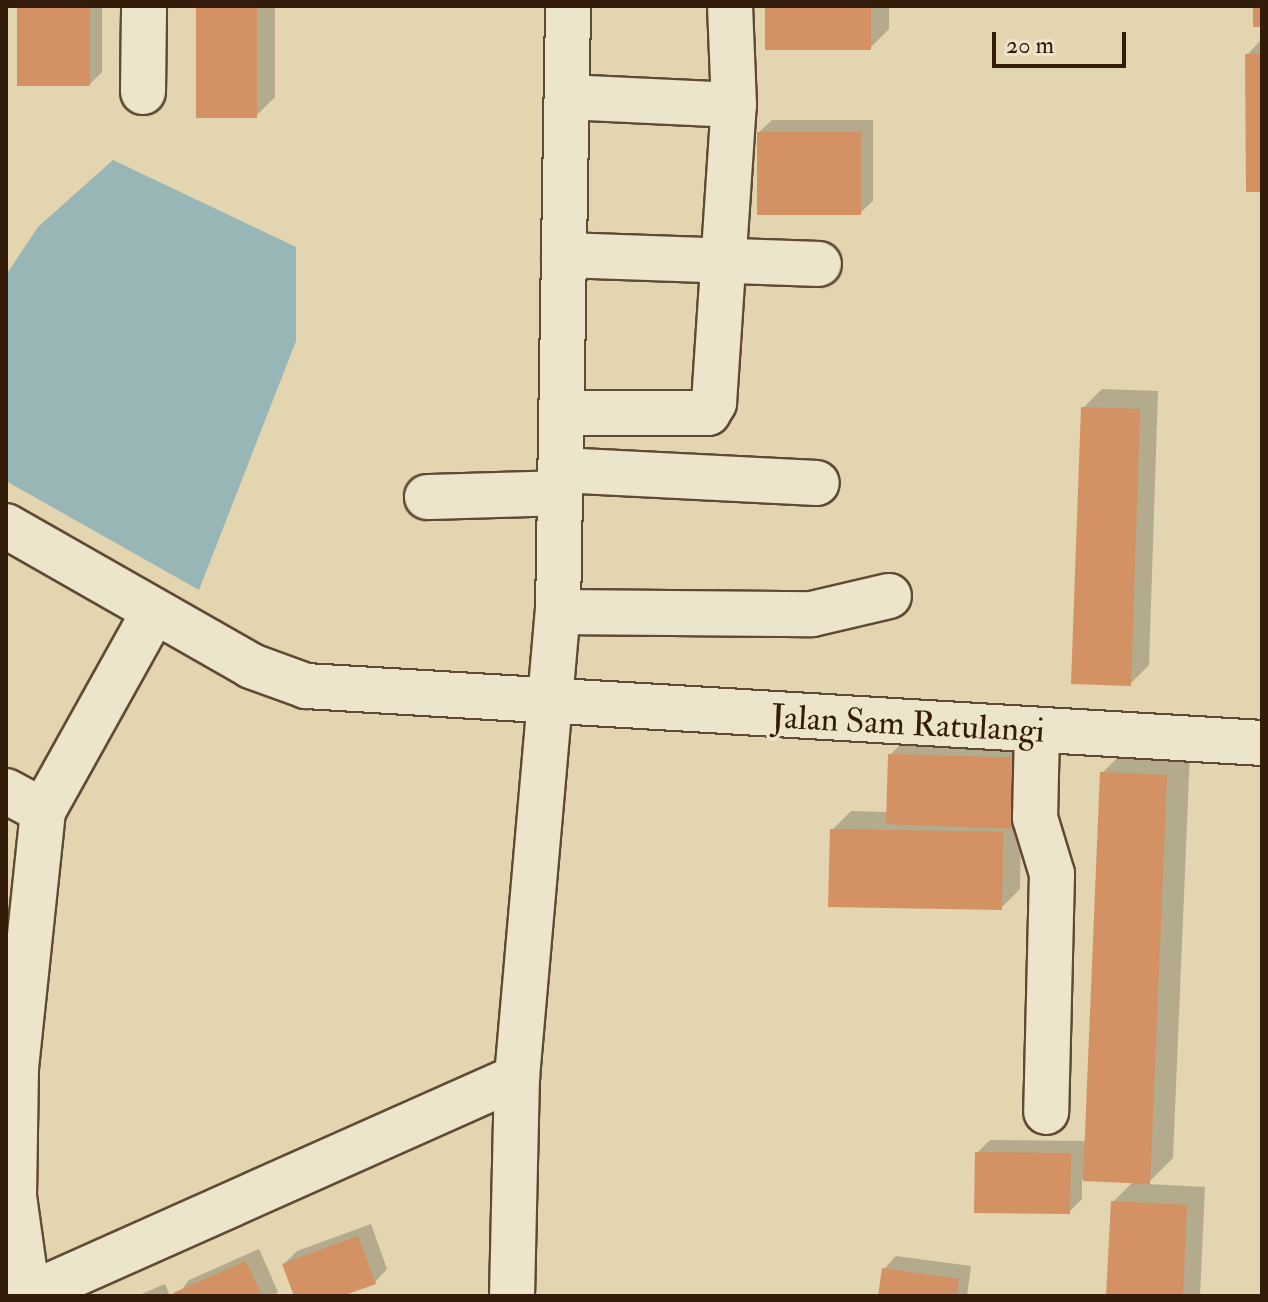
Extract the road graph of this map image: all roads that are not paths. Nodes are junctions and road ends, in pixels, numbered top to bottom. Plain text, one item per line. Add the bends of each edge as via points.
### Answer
1 (144, 6) edge
2 (568, 6) edge
3 (730, 6) edge
4 (143, 92) dead end
5 (567, 97) junction
6 (734, 105) junction
7 (564, 255) junction
8 (723, 261) junction
9 (819, 264) dead end
10 (563, 413) junction
11 (560, 482) junction
12 (817, 483) dead end
13 (427, 497) dead end
14 (6, 526) edge
15 (889, 596) dead end
16 (558, 612) junction
17 (153, 613) junction
18 (554, 704) junction
19 (1037, 731) junction
20 (1262, 743) edge
21 (24, 801) edge
22 (517, 1077) junction
23 (1046, 1112) dead end
24 (27, 1296) edge
25 (512, 1296) edge

1 - 4 street
2 - 5 street
3 - 6 street
5 - 6 street
5 - 7 street
6 - 8 street
7 - 8 street
7 - 10 street
8 - 9 street
8 - 10 street via 717,392 708,413
10 - 11 street
11 - 12 street
11 - 13 street
11 - 16 street
14 - 17 street, Jalan Sam Ratulangi
15 - 16 street via 812,614
16 - 18 street
17 - 18 street, Jalan Sam Ratulangi via 251,666 306,686
17 - 21 street
18 - 19 street, Jalan Sam Ratulangi
18 - 22 street
19 - 20 street, Jalan Sam Ratulangi
19 - 23 street via 1035,818 1052,874
21 - 24 street via 14,1196
22 - 24 street
22 - 25 street

